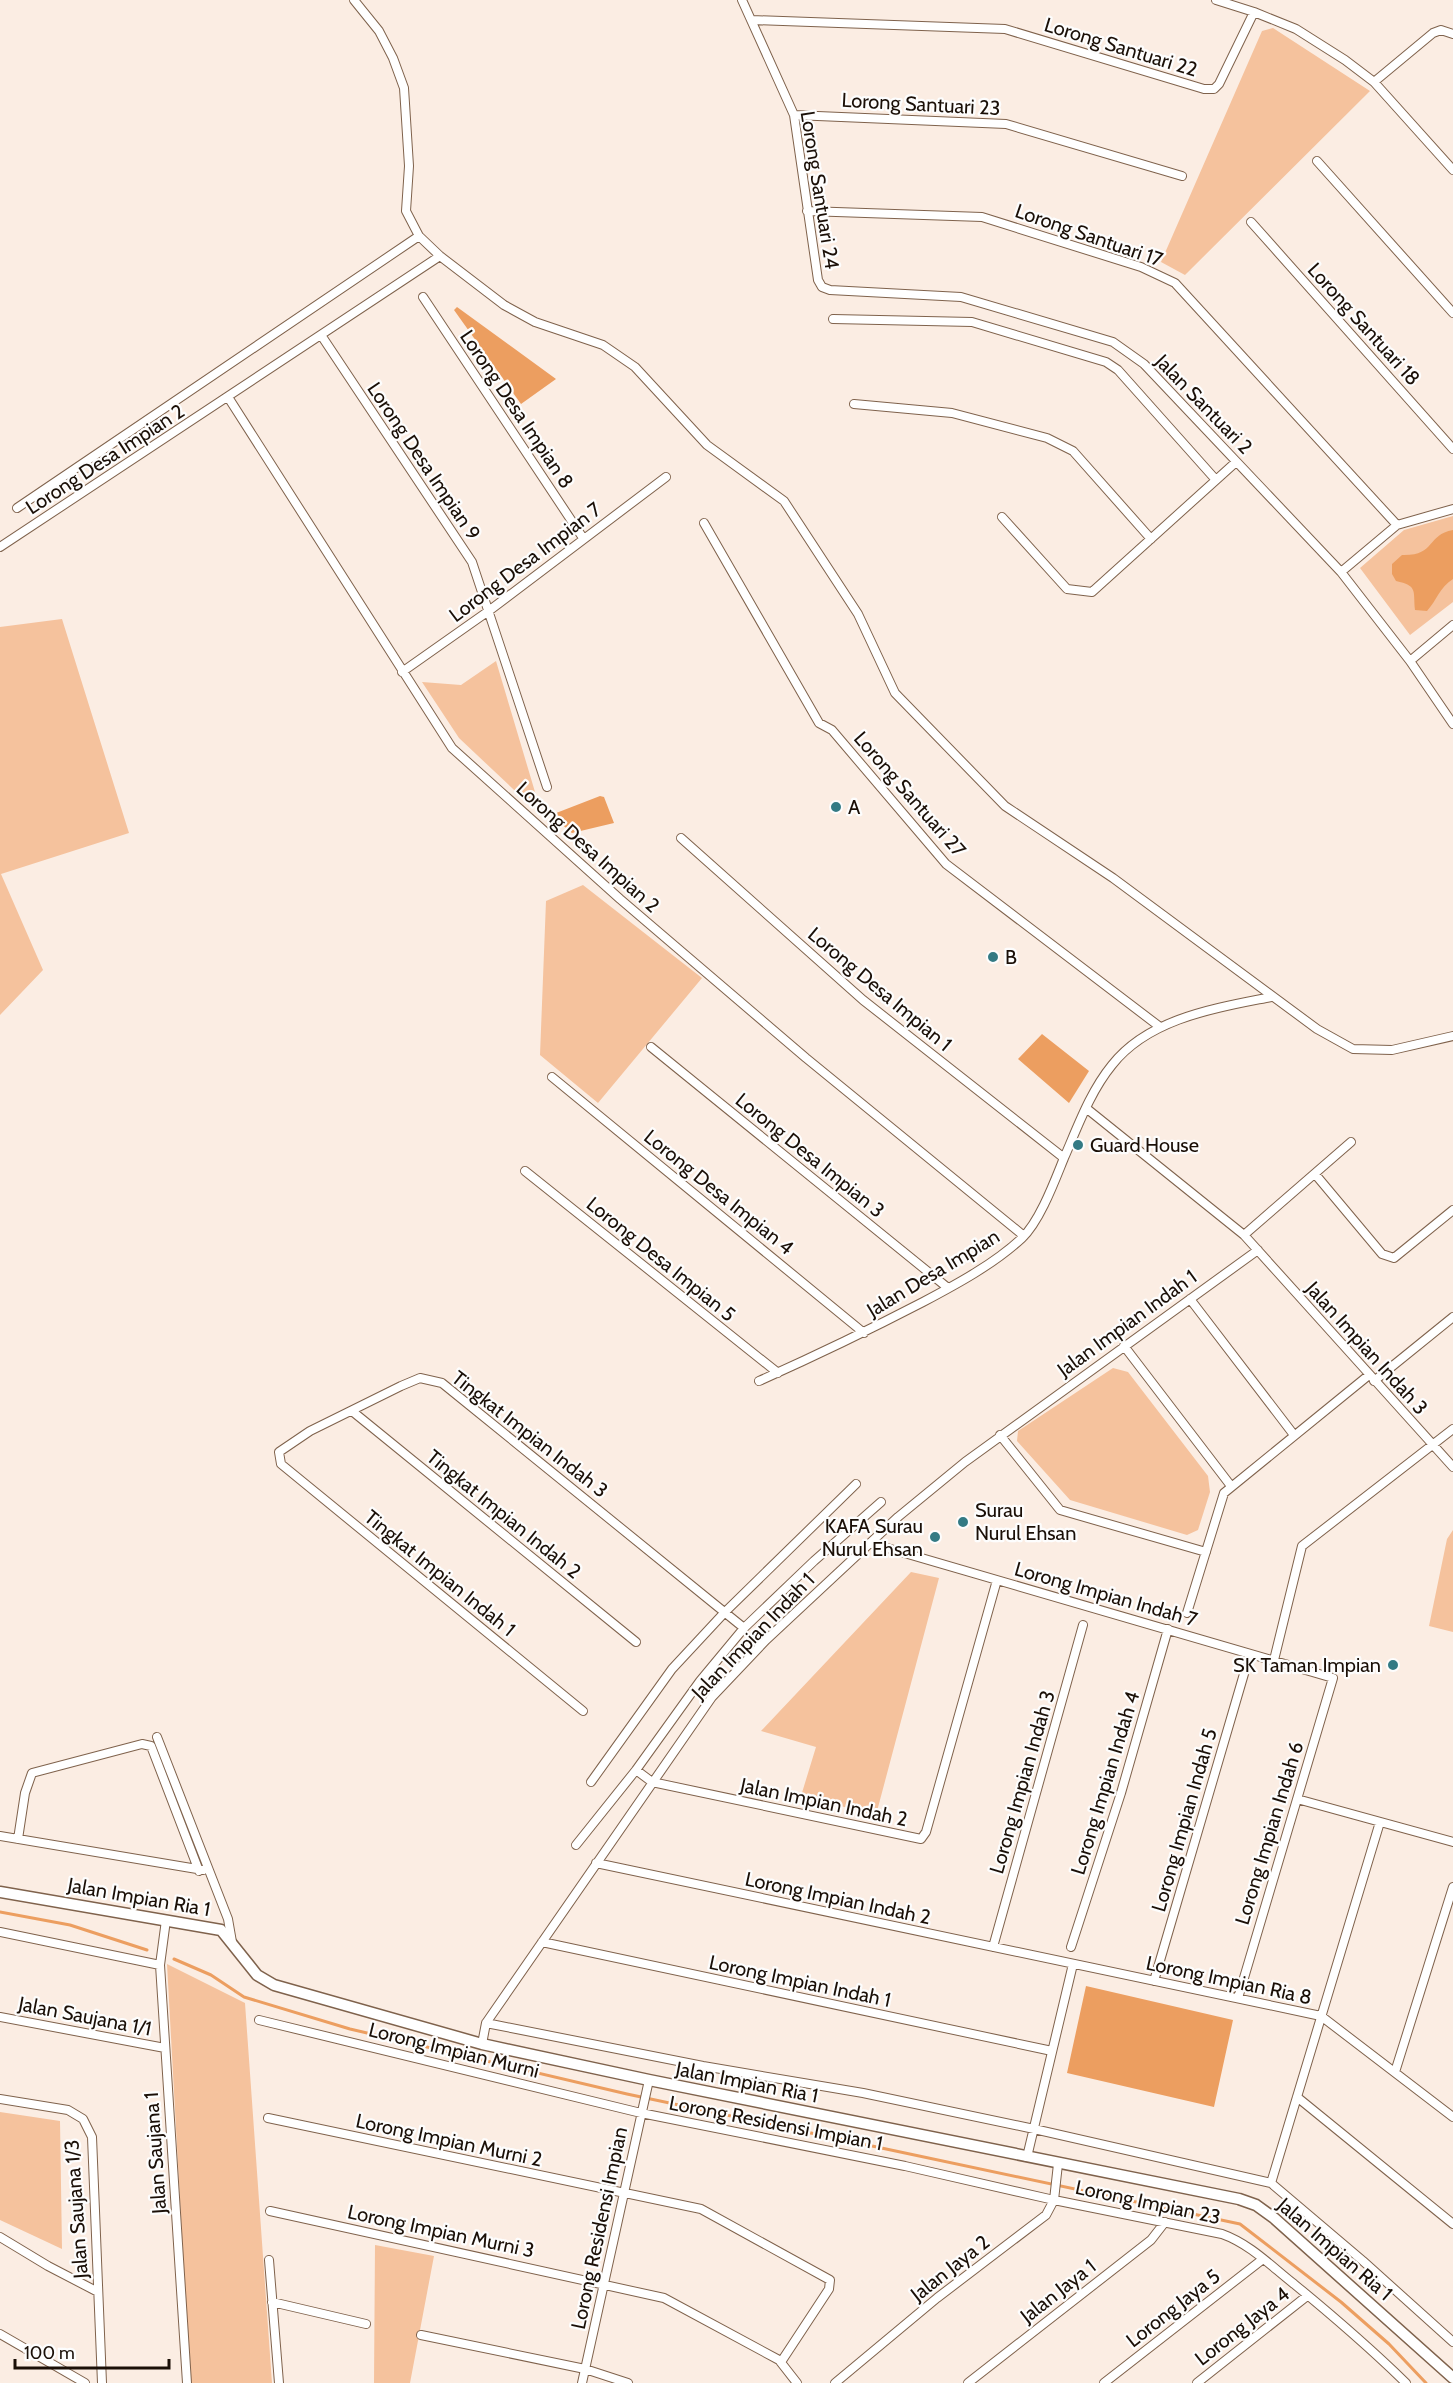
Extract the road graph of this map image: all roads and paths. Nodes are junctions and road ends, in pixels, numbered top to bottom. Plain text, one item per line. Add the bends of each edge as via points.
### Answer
1 (354, 0) edge
2 (742, 0) edge
3 (1216, 0) edge
4 (1254, 12) junction
5 (752, 20) junction
6 (1453, 34) edge
7 (1374, 82) junction
8 (794, 115) junction
9 (1317, 161) dead end
10 (1453, 170) edge
11 (1182, 176) dead end
12 (807, 211) junction
13 (1251, 222) dead end
14 (419, 236) junction
15 (440, 256) junction
16 (822, 287) joint
17 (423, 297) dead end
18 (1453, 313) edge
19 (833, 319) dead end
20 (321, 335) junction
21 (228, 398) junction
22 (854, 404) dead end
23 (1453, 449) edge
24 (1236, 462) junction
25 (666, 477) dead end
26 (1216, 480) junction
27 (17, 508) dead end
28 (1453, 509) edge
29 (1002, 517) dead end
30 (704, 523) dead end
31 (1397, 525) junction
32 (583, 538) junction
33 (1151, 539) junction
34 (1, 544) edge
35 (1341, 572) junction
36 (490, 610) junction
37 (1453, 625) edge
38 (1410, 661) junction
39 (402, 672) junction
40 (1453, 724) edge
41 (547, 787) dead end
42 (681, 838) dead end
43 (1271, 997) junction
44 (1160, 1027) junction
45 (1453, 1036) edge
46 (651, 1047) dead end
47 (552, 1077) dead end
48 (1086, 1108) junction
49 (1351, 1142) dead end
50 (1064, 1158) junction
51 (525, 1171) dead end
52 (1315, 1174) junction
53 (1453, 1210) edge
54 (1244, 1235) junction
55 (1024, 1236) junction
56 (1258, 1250) junction
57 (948, 1288) junction
58 (1190, 1299) junction
59 (1453, 1317) edge
60 (864, 1333) junction
61 (1124, 1346) junction
62 (777, 1373) junction
63 (1371, 1378) junction
64 (759, 1381) dead end
65 (352, 1411) junction
66 (1453, 1429) edge
67 (1000, 1435) junction
68 (1294, 1435) junction
69 (1432, 1446) junction
70 (279, 1458) joint
71 (1453, 1467) edge
72 (856, 1484) dead end
73 (1231, 1486) junction
74 (881, 1502) dead end
75 (870, 1543) junction
76 (1206, 1552) junction
77 (997, 1580) junction
78 (725, 1612) junction
79 (1187, 1613) dead end
80 (1083, 1625) dead end
81 (744, 1628) junction
82 (1168, 1629) junction
83 (636, 1642) dead end
84 (1274, 1660) junction
85 (1245, 1667) dead end
86 (1333, 1677) joint
87 (583, 1711) dead end
88 (158, 1737) dead end
89 (636, 1770) junction
90 (591, 1782) dead end
91 (652, 1782) junction
92 (1297, 1799) junction
93 (1380, 1822) junction
94 (0, 1836) edge
95 (18, 1839) junction
96 (1453, 1842) edge
97 (576, 1845) dead end
98 (596, 1863) junction
99 (199, 1870) junction
100 (210, 1870) junction
101 (1453, 1887) edge
102 (0, 1892) edge
103 (166, 1920) junction
104 (0, 1932) edge
105 (542, 1942) junction
106 (232, 1943) junction
107 (993, 1947) junction
108 (1071, 1947) dead end
109 (1072, 1964) junction
110 (160, 1965) junction
111 (1155, 1981) junction
112 (1238, 1998) junction
113 (1321, 2016) junction
114 (0, 2017) edge
115 (259, 2020) dead end
116 (486, 2023) junction
117 (482, 2044) junction
118 (165, 2048) junction
119 (1052, 2051) junction
120 (1395, 2072) junction
121 (647, 2086) junction
122 (1298, 2097) junction
123 (0, 2099) edge
124 (642, 2109) junction
125 (1453, 2117) edge
126 (268, 2118) dead end
127 (1034, 2129) junction
128 (1027, 2157) junction
129 (1058, 2164) junction
130 (905, 2166) joint
131 (1271, 2183) junction
132 (624, 2193) junction
133 (1054, 2200) junction
134 (270, 2211) dead end
135 (1165, 2222) junction
136 (1453, 2224) edge
137 (0, 2236) edge
138 (1263, 2259) junction
139 (269, 2260) dead end
140 (604, 2284) junction
141 (98, 2292) junction
142 (1307, 2296) junction
143 (272, 2302) junction
144 (366, 2324) dead end
145 (0, 2334) edge
146 (421, 2335) dead end
147 (1453, 2342) edge
148 (781, 2362) junction
149 (585, 2369) junction
150 (1453, 2378) edge
151 (86, 2383) edge
152 (102, 2383) edge
153 (187, 2383) edge
154 (279, 2383) edge
155 (582, 2383) edge
156 (628, 2383) edge
157 (797, 2383) edge
158 (835, 2383) edge
159 (968, 2383) edge
160 (1104, 2383) edge
161 (1197, 2383) edge
162 (1406, 2383) edge

1 - 14 street via 379,31 404,88 409,166 406,211
2 - 5 street, Lorong Santuari 24
3 - 4 street
4 - 5 street, Lorong Santuari 22 via 1214,89 1005,29
4 - 7 street via 1296,29
5 - 8 street, Lorong Santuari 24
6 - 7 street via 1441,30 1432,33
7 - 10 street
8 - 11 street, Lorong Santuari 23 via 1006,124
8 - 12 street, Lorong Santuari 24
9 - 18 street
12 - 16 street, Lorong Santuari 24
12 - 31 street, Lorong Santuari 17 via 982,217 1141,267 1174,283
13 - 23 street, Lorong Santuari 18
14 - 15 street
14 - 27 street
15 - 20 street, Lorong Desa Impian 2
15 - 43 street via 504,305 535,322 603,345 635,367 707,445 784,501 858,614 894,693 1005,806 1113,878
16 - 24 street, Jalan Santuari 2 via 961,297 1113,342 1144,364
17 - 32 street, Lorong Desa Impian 8
19 - 26 street via 972,322 1106,362 1118,370
20 - 21 street, Lorong Desa Impian 2
20 - 36 street, Lorong Desa Impian 9 via 472,562
21 - 34 street, Lorong Desa Impian 2
21 - 39 street, Lorong Desa Impian 2
22 - 33 street via 952,413 1047,438 1073,451
24 - 26 street
24 - 35 street, Jalan Santuari 2
25 - 32 street, Lorong Desa Impian 7
26 - 33 street
28 - 31 street
29 - 33 street via 1067,589 1083,592 1092,592
30 - 44 street, Lorong Santuari 27 via 819,723 832,730 946,864
31 - 35 street
32 - 36 street, Lorong Desa Impian 7
35 - 38 street, Jalan Santuari 2
36 - 39 street, Lorong Desa Impian 7
36 - 41 street, Lorong Desa Impian 9
37 - 38 street
38 - 40 street, Jalan Santuari 2
39 - 55 street, Lorong Desa Impian 2 via 452,748 797,1051
42 - 50 street, Lorong Desa Impian 1 via 863,1000
43 - 44 street, Jalan Desa Impian via 1222,1007
43 - 45 street via 1353,1049 1392,1050
44 - 48 street, Jalan Desa Impian via 1112,1064
46 - 57 street, Lorong Desa Impian 3
47 - 60 street, Lorong Desa Impian 4
48 - 50 street, Jalan Desa Impian
48 - 54 street, Jalan Impian Indah 3
49 - 52 street
50 - 55 street, Jalan Desa Impian via 1050,1194
51 - 62 street, Lorong Desa Impian 5
52 - 53 street via 1382,1254 1394,1258
52 - 54 street
54 - 56 street, Jalan Impian Indah 3
55 - 57 street, Jalan Desa Impian via 1004,1254
56 - 58 street, Jalan Impian Indah 1
56 - 63 street, Jalan Impian Indah 3
57 - 60 street, Jalan Desa Impian
58 - 61 street, Jalan Impian Indah 1
58 - 68 street
59 - 63 street
60 - 62 street, Jalan Desa Impian
61 - 67 street, Jalan Impian Indah 1
61 - 73 street
62 - 64 street, Jalan Desa Impian
63 - 68 street
63 - 69 street, Jalan Impian Indah 3
65 - 70 street, Tingkat Impian Indah 3 via 310,1431 279,1452
65 - 78 street, Tingkat Impian Indah 3 via 420,1378 442,1383
65 - 83 street, Tingkat Impian Indah 2
66 - 69 street
67 - 75 street, Jalan Impian Indah 1
67 - 76 street via 1060,1510
68 - 73 street
69 - 71 street, Jalan Impian Indah 3
69 - 84 street via 1302,1546
70 - 87 street, Tingkat Impian Indah 1 via 281,1464
72 - 78 street, Jalan Impian Indah 1
73 - 76 street via 1224,1493
74 - 81 street, Jalan Impian Indah 1
75 - 77 street, Lorong Impian Indah 7
75 - 91 street, Jalan Impian Indah 1 via 766,1640 712,1697
76 - 79 street
77 - 82 street, Lorong Impian Indah 7
77 - 91 street, Jalan Impian Indah 2 via 921,1839
78 - 81 street, Tingkat Impian Indah 3
78 - 90 street, Jalan Impian Indah 1 via 672,1669
80 - 107 street, Lorong Impian Indah 3
81 - 89 street, Jalan Impian Indah 1
82 - 84 street, Lorong Impian Indah 7
82 - 108 street, Lorong Impian Indah 4
84 - 86 street, Lorong Impian Indah 7
85 - 111 street, Lorong Impian Indah 5
86 - 92 street, Lorong Impian Indah 6
88 - 100 street
89 - 91 street, Jalan Impian Indah 2
89 - 97 street, Jalan Impian Indah 1
91 - 98 street, Jalan Impian Indah 1
92 - 93 street
92 - 112 street, Lorong Impian Indah 6
93 - 96 street
93 - 113 street
94 - 95 street
95 - 99 street
95 - 99 street via 32,1773 142,1744 150,1746
98 - 105 street, Jalan Impian Indah 1
98 - 107 street, Lorong Impian Indah 2
99 - 100 street
100 - 106 street via 228,1919
101 - 120 street
102 - 103 street, Jalan Impian Ria 1
103 - 106 street, Jalan Impian Ria 1 via 221,1930
103 - 110 street, Jalan Saujana 1
104 - 110 street
105 - 116 street, Jalan Impian Indah 1
105 - 119 street, Lorong Impian Indah 1
106 - 117 street, Jalan Impian Ria 1 via 256,1975 274,1985
107 - 109 street, Lorong Impian Indah 2
109 - 111 street, Lorong Impian Ria 8
109 - 119 street
110 - 118 street, Jalan Saujana 1
111 - 112 street, Lorong Impian Ria 8
112 - 113 street, Lorong Impian Ria 8
113 - 120 street, Lorong Impian Ria 8
113 - 122 street
114 - 118 street, Jalan Saujana 1/1
115 - 124 street, Lorong Impian Murni
116 - 117 street, Jalan Impian Indah 1
116 - 127 street, Jalan Impian Ria 1
117 - 121 street, Jalan Impian Ria 1
118 - 153 street, Jalan Saujana 1
119 - 127 street
120 - 125 street, Lorong Impian Ria 8
121 - 124 street, Lorong Residensi Impian
121 - 128 street, Jalan Impian Ria 1
122 - 131 street
122 - 136 street
123 - 141 street, Jalan Saujana 1/3 via 68,2110 83,2119 92,2137
124 - 130 street, Lorong Residensi Impian 1
124 - 132 street, Lorong Residensi Impian
126 - 132 street, Lorong Impian Murni 2
127 - 128 street
127 - 131 street, Jalan Impian Ria 1
128 - 129 street, Jalan Impian Ria 1
129 - 133 street
129 - 150 street, Jalan Impian Ria 1 via 1256,2205
130 - 133 street, Lorong Impian 23
131 - 147 street, Jalan Impian Ria 1
132 - 140 street, Lorong Residensi Impian
132 - 148 street, Lorong Impian Murni 2 via 701,2209 830,2280 829,2289
133 - 135 street, Lorong Impian 23
133 - 158 street, Jalan Jaya 2 via 1046,2215
134 - 140 street, Lorong Impian Murni 3
135 - 138 street, Lorong Impian 23 via 1239,2240
135 - 159 street, Jalan Jaya 1 via 1151,2240
137 - 141 street
138 - 142 street, Lorong Impian 23
138 - 160 street, Lorong Jaya 5
139 - 143 street
140 - 148 street, Lorong Impian Murni 3 via 664,2298
140 - 149 street, Lorong Residensi Impian
141 - 152 street, Jalan Saujana 1/3
142 - 161 street, Lorong Jaya 4
142 - 162 street, Lorong Impian 23 via 1367,2344
143 - 144 street
143 - 154 street
145 - 151 street
146 - 149 street
148 - 157 street
149 - 155 street, Lorong Residensi Impian
149 - 156 street

